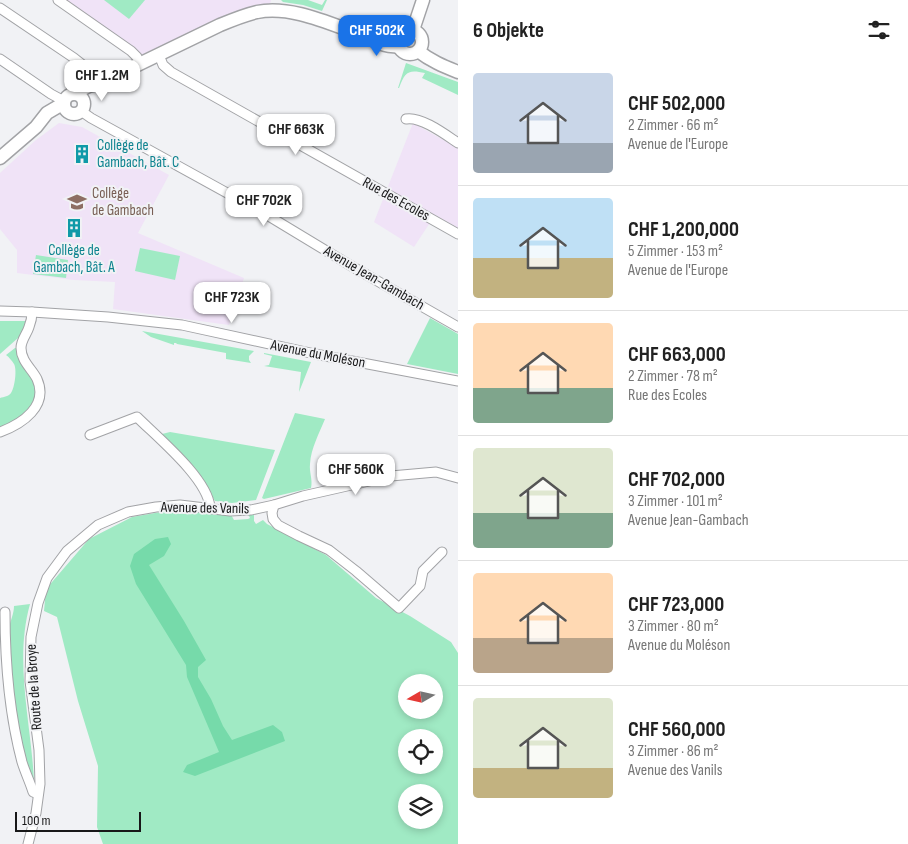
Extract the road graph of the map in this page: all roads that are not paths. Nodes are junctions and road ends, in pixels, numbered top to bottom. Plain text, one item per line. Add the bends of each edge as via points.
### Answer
1 (58, 0) edge
2 (423, 0) edge
3 (0, 8) edge
4 (413, 30) junction
5 (399, 42) junction
6 (418, 51) junction
7 (159, 55) junction
8 (0, 59) edge
9 (140, 64) junction
10 (458, 72) edge
11 (100, 83) junction
12 (72, 104) junction
13 (406, 118) dead end
14 (458, 143) edge
15 (0, 158) edge
16 (458, 234) edge
17 (0, 311) edge
18 (32, 312) junction
19 (458, 327) edge
20 (458, 381) edge
21 (0, 432) edge
22 (90, 435) dead end
23 (458, 478) edge
24 (274, 505) junction
25 (210, 508) junction
26 (128, 512) joint
27 (442, 552) dead end
28 (5, 612) dead end
29 (38, 794) junction
30 (28, 844) edge

1 - 9 street via 131,52
2 - 4 main road
3 - 11 street via 74,58
4 - 5 main road via 405,31
4 - 6 main road via 422,39
5 - 6 main road via 402,52 413,54
5 - 7 main road via 365,36 317,19 274,10 257,12 220,25
6 - 10 main road
7 - 9 main road
7 - 16 street, Rue des Ecoles via 170,72
8 - 12 street, Avenue Jean-Gambach via 51,94
9 - 11 main road
11 - 12 main road
12 - 15 main road via 47,114 36,128
12 - 19 street, Avenue Jean-Gambach
13 - 14 street via 435,128
17 - 18 street, Avenue du Moléson
18 - 20 street, Avenue du Moléson via 182,325
18 - 21 street via 21,348 26,363 37,378 40,395 34,411
22 - 25 street via 137,417 190,470 204,489
23 - 24 street, Avenue des Vanils via 436,472 391,476
24 - 25 street, Avenue des Vanils via 256,510
24 - 27 street via 273,519 278,525 328,550 399,608 420,586 423,571
25 - 26 street, Avenue des Vanils via 180,505
26 - 29 street, Route de la Broye via 98,525 67,551 47,578 38,603 31,637 30,681 39,750
28 - 29 street via 8,679 15,728 23,764 33,792
29 - 30 street, Route de la Broye

